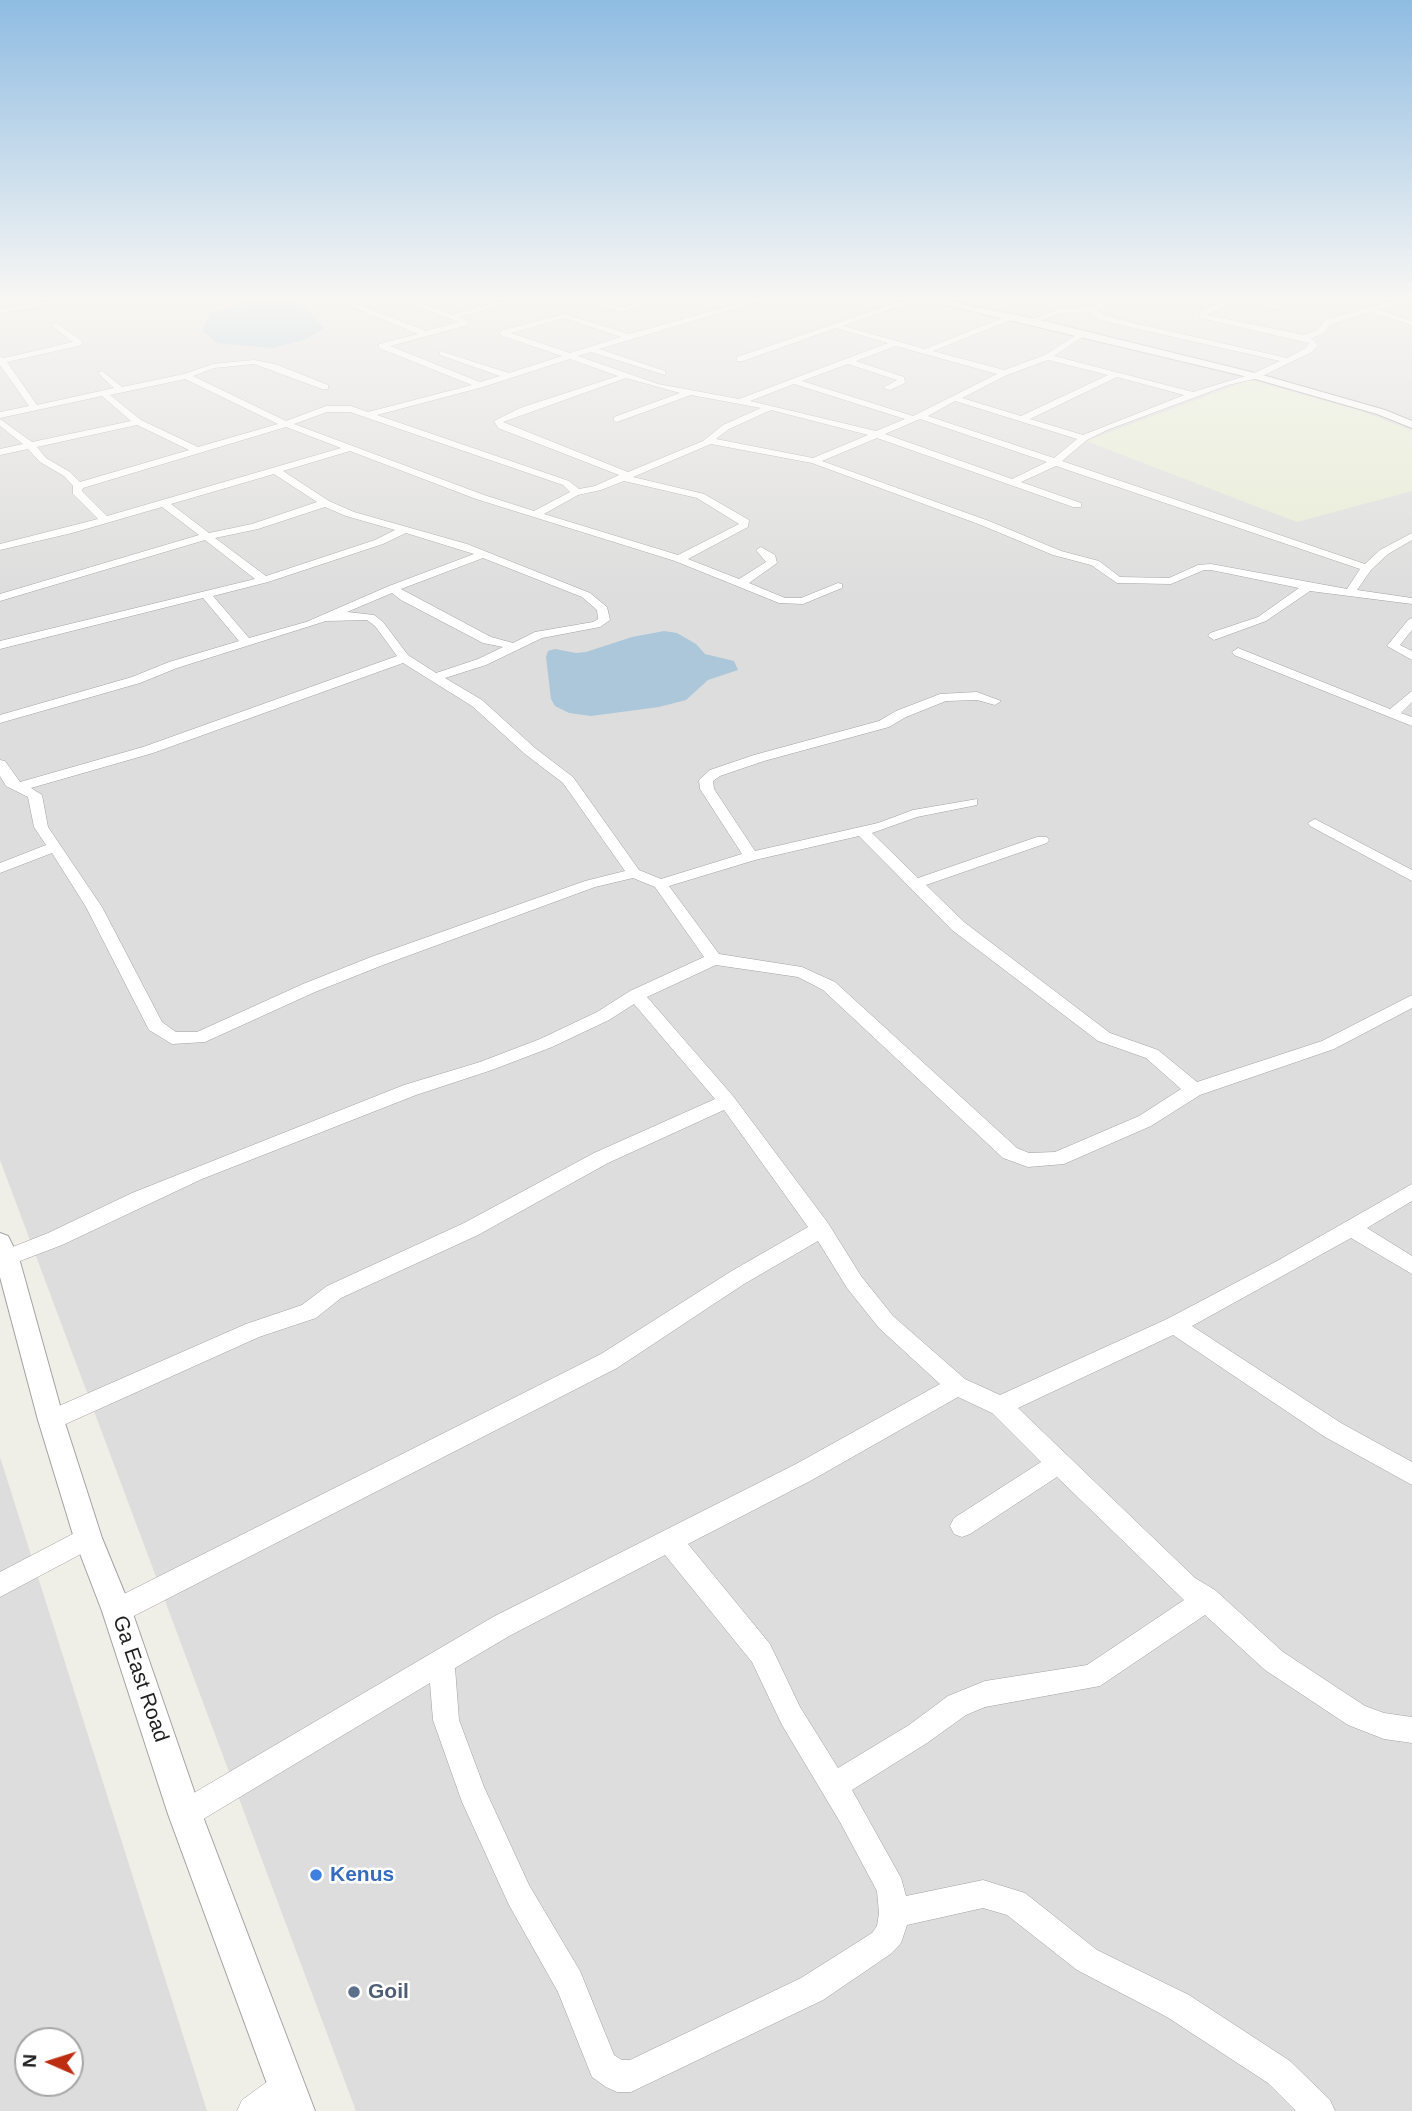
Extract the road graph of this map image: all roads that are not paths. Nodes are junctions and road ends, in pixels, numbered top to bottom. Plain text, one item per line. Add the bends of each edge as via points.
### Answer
1 (28, 399) edge
2 (82, 399) edge
3 (109, 399) edge
4 (233, 399) edge
5 (429, 399) edge
6 (557, 399) edge
7 (673, 399) edge
8 (727, 399) edge
9 (748, 399) edge
10 (852, 399) edge
11 (953, 399) edge
12 (956, 399) edge
13 (1064, 399) edge
14 (1185, 399) edge
15 (1334, 399) edge
16 (741, 401) junction
17 (770, 407) junction
18 (35, 408) junction
19 (0, 415) edge
20 (367, 415) junction
21 (917, 418) junction
22 (1024, 418) junction
23 (617, 419) dead end
24 (0, 422) edge
25 (138, 422) junction
26 (286, 424) junction
27 (1412, 425) edge
28 (876, 434) junction
29 (1084, 438) junction
30 (711, 440) junction
31 (31, 446) junction
32 (351, 449) junction
33 (197, 450) junction
34 (0, 452) edge
35 (814, 461) junction
36 (1054, 463) junction
37 (273, 469) junction
38 (624, 476) junction
39 (94, 481) junction
40 (1013, 482) junction
41 (78, 486) junction
42 (575, 493) junction
43 (85, 497) junction
44 (162, 502) junction
45 (325, 503) junction
46 (1077, 505) dead end
47 (535, 514) junction
48 (105, 520) junction
49 (402, 531) junction
50 (208, 536) junction
51 (1412, 536) edge
52 (2, 544) edge
53 (761, 550) dead end
54 (484, 554) junction
55 (679, 559) junction
56 (1367, 568) junction
57 (264, 580) junction
58 (740, 584) junction
59 (838, 586) dead end
60 (1308, 587) junction
61 (393, 588) junction
62 (1350, 592) junction
63 (207, 596) junction
64 (0, 598) edge
65 (405, 598) junction
66 (365, 600) junction
67 (1412, 601) edge
68 (327, 618) junction
69 (1412, 622) edge
70 (1214, 636) dead end
71 (246, 642) junction
72 (0, 646) edge
73 (512, 646) junction
74 (1238, 652) dead end
75 (1412, 656) edge
76 (404, 658) junction
77 (435, 677) junction
78 (1412, 695) edge
79 (995, 701) dead end
80 (1391, 714) junction
81 (0, 719) edge
82 (1412, 722) edge
83 (0, 764) edge
84 (18, 787) junction
85 (972, 802) dead end
86 (1315, 823) dead end
87 (861, 830) junction
88 (1042, 840) dead end
89 (55, 847) junction
90 (751, 856) junction
91 (0, 868) edge
92 (634, 873) junction
93 (1412, 876) edge
94 (660, 884) junction
95 (914, 884) junction
96 (714, 959) junction
97 (636, 995) junction
98 (1412, 1001) edge
99 (1194, 1090) junction
100 (727, 1101) junction
101 (1412, 1192) edge
102 (1351, 1227) junction
103 (821, 1229) junction
104 (4, 1250) edge
105 (1412, 1266) edge
106 (1174, 1325) junction
107 (957, 1386) junction
108 (1000, 1406) junction
109 (51, 1420) junction
110 (1059, 1463) junction
111 (1412, 1474) edge
112 (962, 1526) dead end
113 (88, 1538) junction
114 (668, 1541) junction
115 (0, 1584) edge
116 (1206, 1598) junction
117 (117, 1611) junction
118 (442, 1664) junction
119 (1412, 1730) edge
120 (834, 1786) junction
121 (185, 1814) junction
122 (894, 1913) junction
123 (291, 2099) edge
124 (253, 2111) edge
125 (1320, 2111) edge

1 - 18 street
2 - 18 street
3 - 25 street
4 - 26 street
5 - 20 street
6 - 38 street via 498,421 500,426 604,464
7 - 23 street
8 - 16 street
9 - 16 street
10 - 21 street
11 - 21 street
12 - 22 street
13 - 22 street
14 - 29 street
15 - 27 street
16 - 17 street
17 - 28 street
17 - 30 street via 726,427
18 - 19 street
20 - 26 street via 332,407
20 - 42 street via 566,483
21 - 28 street
21 - 36 street
22 - 29 street
24 - 31 street
25 - 31 street
25 - 33 street
26 - 32 street
26 - 33 street
28 - 35 street
28 - 40 street
29 - 36 street
30 - 35 street
30 - 38 street
31 - 34 street
31 - 41 street
32 - 37 street
32 - 47 street
33 - 39 street
35 - 60 street via 1057,554 1095,563 1117,580 1171,582 1211,567
36 - 40 street
36 - 56 street
37 - 44 street
37 - 45 street
38 - 42 street
38 - 55 street via 692,493 744,520 744,525
39 - 41 street
39 - 43 street
40 - 46 street
41 - 43 street via 77,492
42 - 47 street
43 - 48 street
44 - 48 street
44 - 50 street
45 - 49 street
45 - 50 street via 254,527
47 - 55 street
48 - 52 street
49 - 54 street via 440,538
49 - 57 street
50 - 57 street
50 - 64 street
51 - 56 street
53 - 58 street via 771,557 772,564
54 - 61 street
54 - 73 street via 586,595 603,609 601,623 539,635
55 - 58 street
56 - 62 street
57 - 63 street
58 - 59 street via 790,603
60 - 62 street
60 - 70 street via 1262,619
61 - 65 street
61 - 66 street
62 - 67 street
63 - 71 street
63 - 72 street
65 - 66 street
65 - 73 street via 486,640
66 - 68 street
68 - 71 street
68 - 76 street via 370,617
69 - 75 street via 1393,646
71 - 81 street
73 - 77 street via 482,662
74 - 80 street
76 - 77 street
76 - 84 street via 148,750
77 - 92 street via 477,703 568,780
78 - 80 street
79 - 90 street via 977,696 944,697 884,724 715,773 706,780 707,789
80 - 82 street
83 - 84 street
84 - 89 street via 35,795 41,827
85 - 87 street
86 - 93 street
87 - 90 street
87 - 95 street
88 - 95 street
89 - 91 street
89 - 92 street via 94,907 155,1026 172,1038 199,1038 377,961 590,884
90 - 94 street
92 - 94 street
94 - 96 street
95 - 99 street via 958,926 1104,1037 1152,1054
96 - 97 street
96 - 99 street via 802,972 829,986 1010,1153 1028,1160 1057,1159 1145,1121
97 - 100 street
97 - 104 street via 546,1043 410,1090
98 - 99 street via 1328,1045
100 - 103 street
100 - 109 street via 601,1158 471,1228 334,1292 309,1312 253,1330
101 - 102 street
102 - 105 street
102 - 106 street
103 - 107 street via 886,1322
103 - 117 street via 609,1361
104 - 109 street, Ga East Road
106 - 108 street
106 - 111 street via 1333,1430
107 - 108 street
107 - 114 street
108 - 110 street
109 - 113 street, Ga East Road
110 - 112 street
110 - 116 street via 1186,1587
113 - 115 street
113 - 117 street, Ga East Road
114 - 118 street via 502,1626
114 - 120 street via 690,1562 761,1653 791,1716
116 - 119 street via 1244,1637 1314,1689 1357,1716
116 - 120 street via 1091,1677 997,1691 957,1705
117 - 121 street, Ga East Road
118 - 121 street
118 - 122 street via 446,1720 472,1792 519,1895 569,1982 603,2066 617,2077 631,2076 812,1989 882,1943 891,1933
120 - 122 street via 891,1888
121 - 123 street, Ga East Road
122 - 125 street via 983,1894 1015,1903 1087,1961 1178,2006 1279,2071
123 - 124 street

